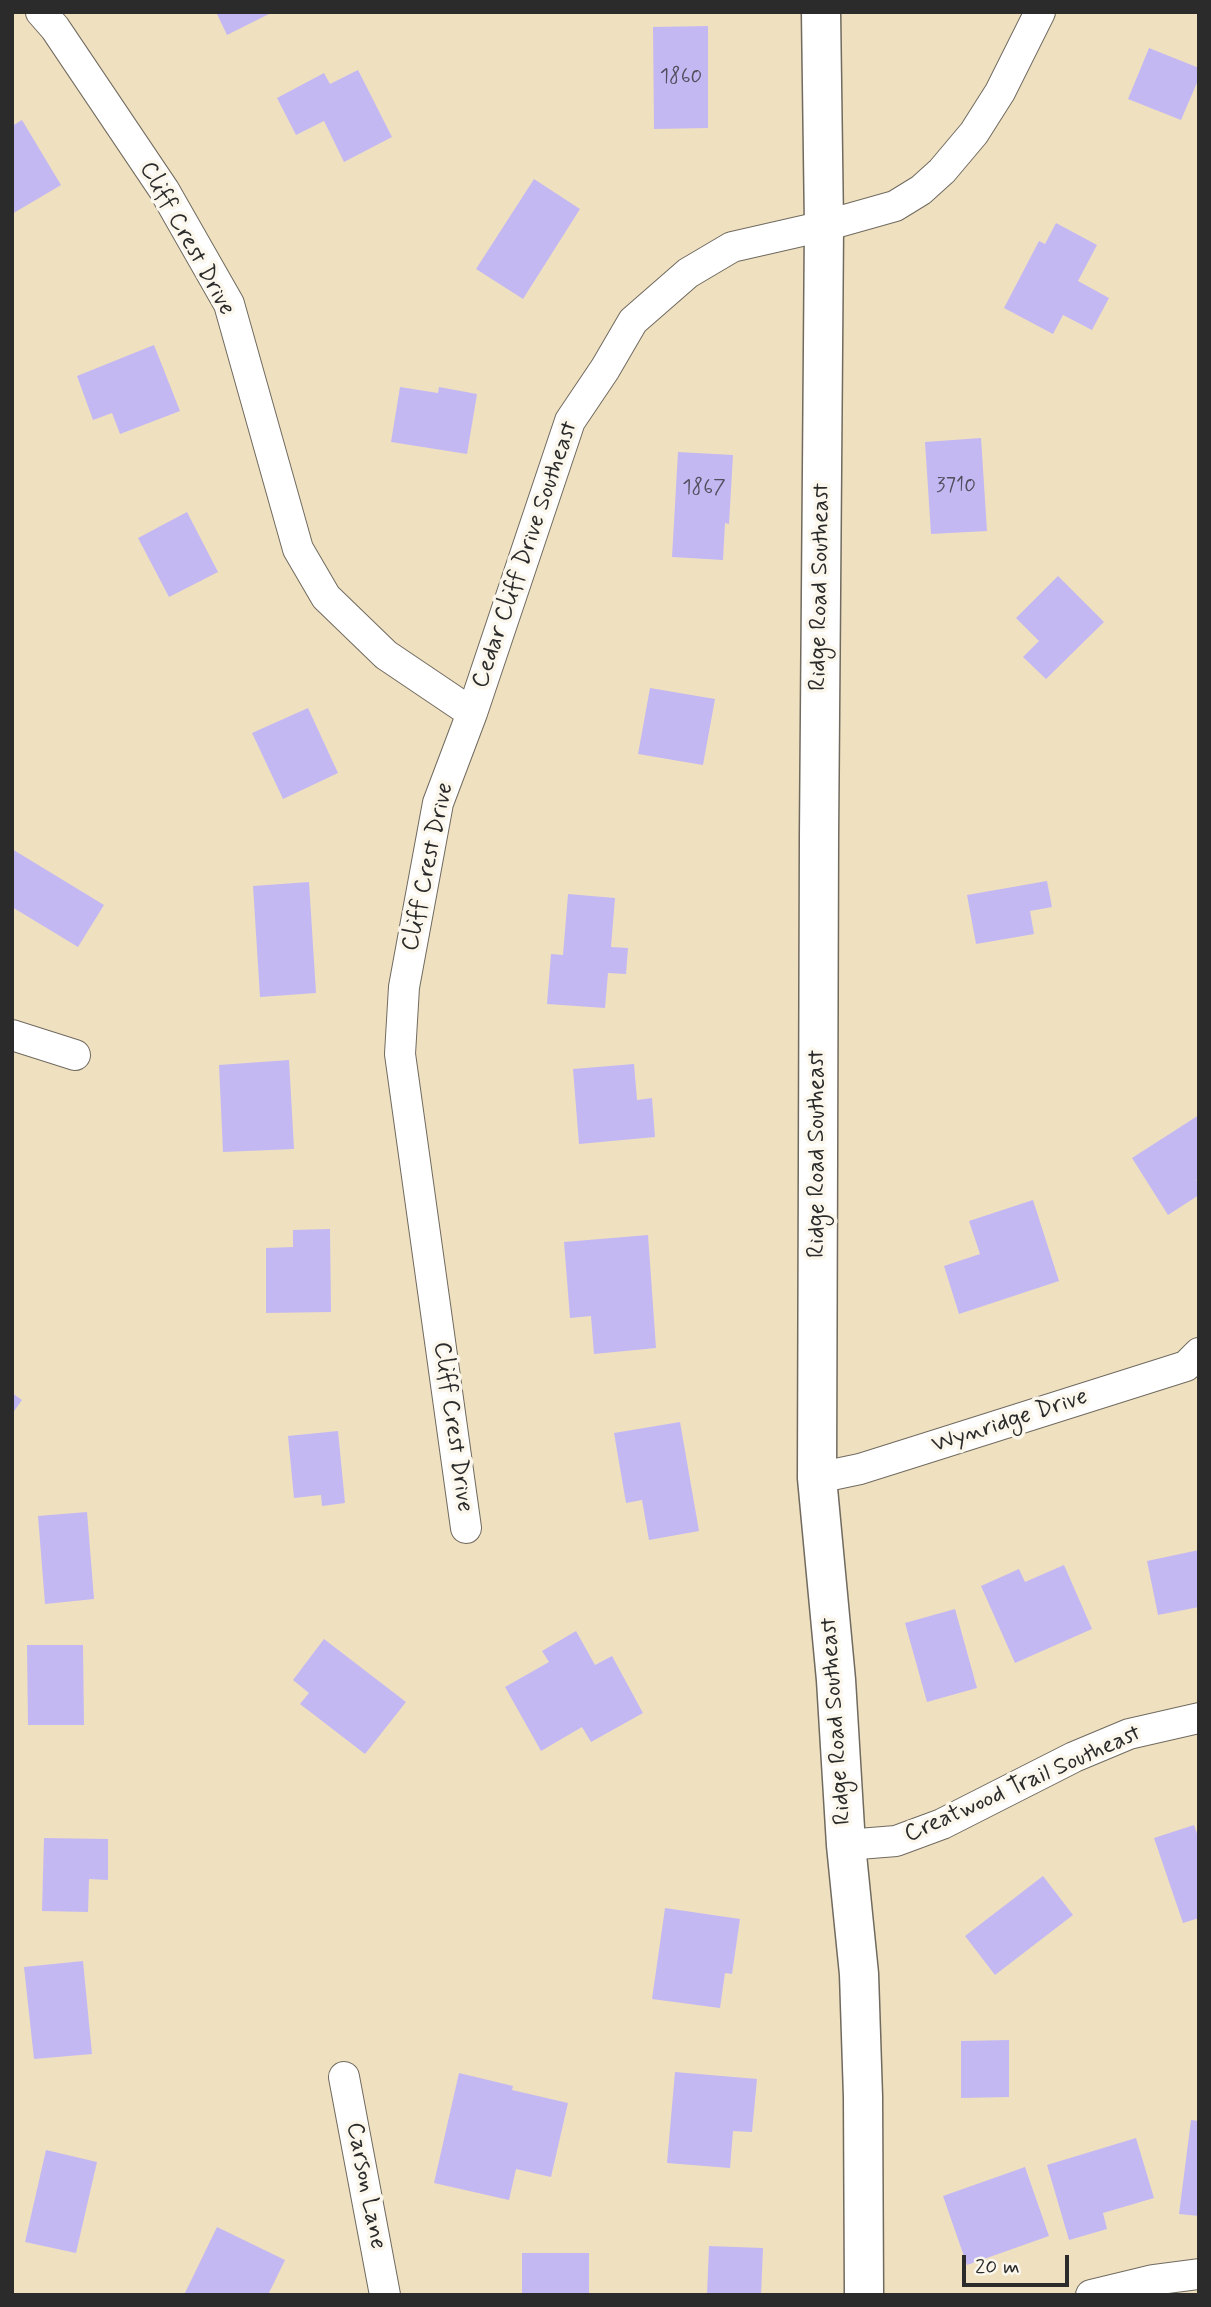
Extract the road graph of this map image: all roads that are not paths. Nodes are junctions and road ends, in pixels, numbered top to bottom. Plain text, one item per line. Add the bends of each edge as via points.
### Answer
1 (41, 12) edge
2 (821, 12) edge
3 (1040, 12) edge
4 (824, 226) junction
5 (472, 713) junction
6 (12, 1035) edge
7 (75, 1055) dead end
8 (1199, 1353) edge
9 (817, 1478) junction
10 (466, 1528) dead end
11 (1199, 1718) edge
12 (846, 1845) junction
13 (344, 2077) dead end
14 (1199, 2274) edge
15 (385, 2295) edge
16 (864, 2295) edge
17 (1091, 2295) edge

1 - 5 street, Cliff Crest Drive via 164,190 229,304 298,549 326,597 386,655
2 - 4 street, Ridge Road Southeast
3 - 4 street, Cedar Cliff Drive Southeast via 1000,92 942,171 895,205
4 - 5 street, Cedar Cliff Drive Southeast via 732,247 688,273 633,321 570,421
4 - 9 street, Ridge Road Southeast
5 - 10 street, Cliff Crest Drive via 438,803 404,987 400,1054
6 - 7 street
8 - 9 street, Wynridge Drive via 1186,1366 860,1469
9 - 12 street, Ridge Road Southeast
11 - 12 street, Creatwood Trail Southeast via 1129,1734 942,1824 896,1841
12 - 16 street, Ridge Road Southeast via 859,1974
13 - 15 street, Carson Lane
14 - 17 street

